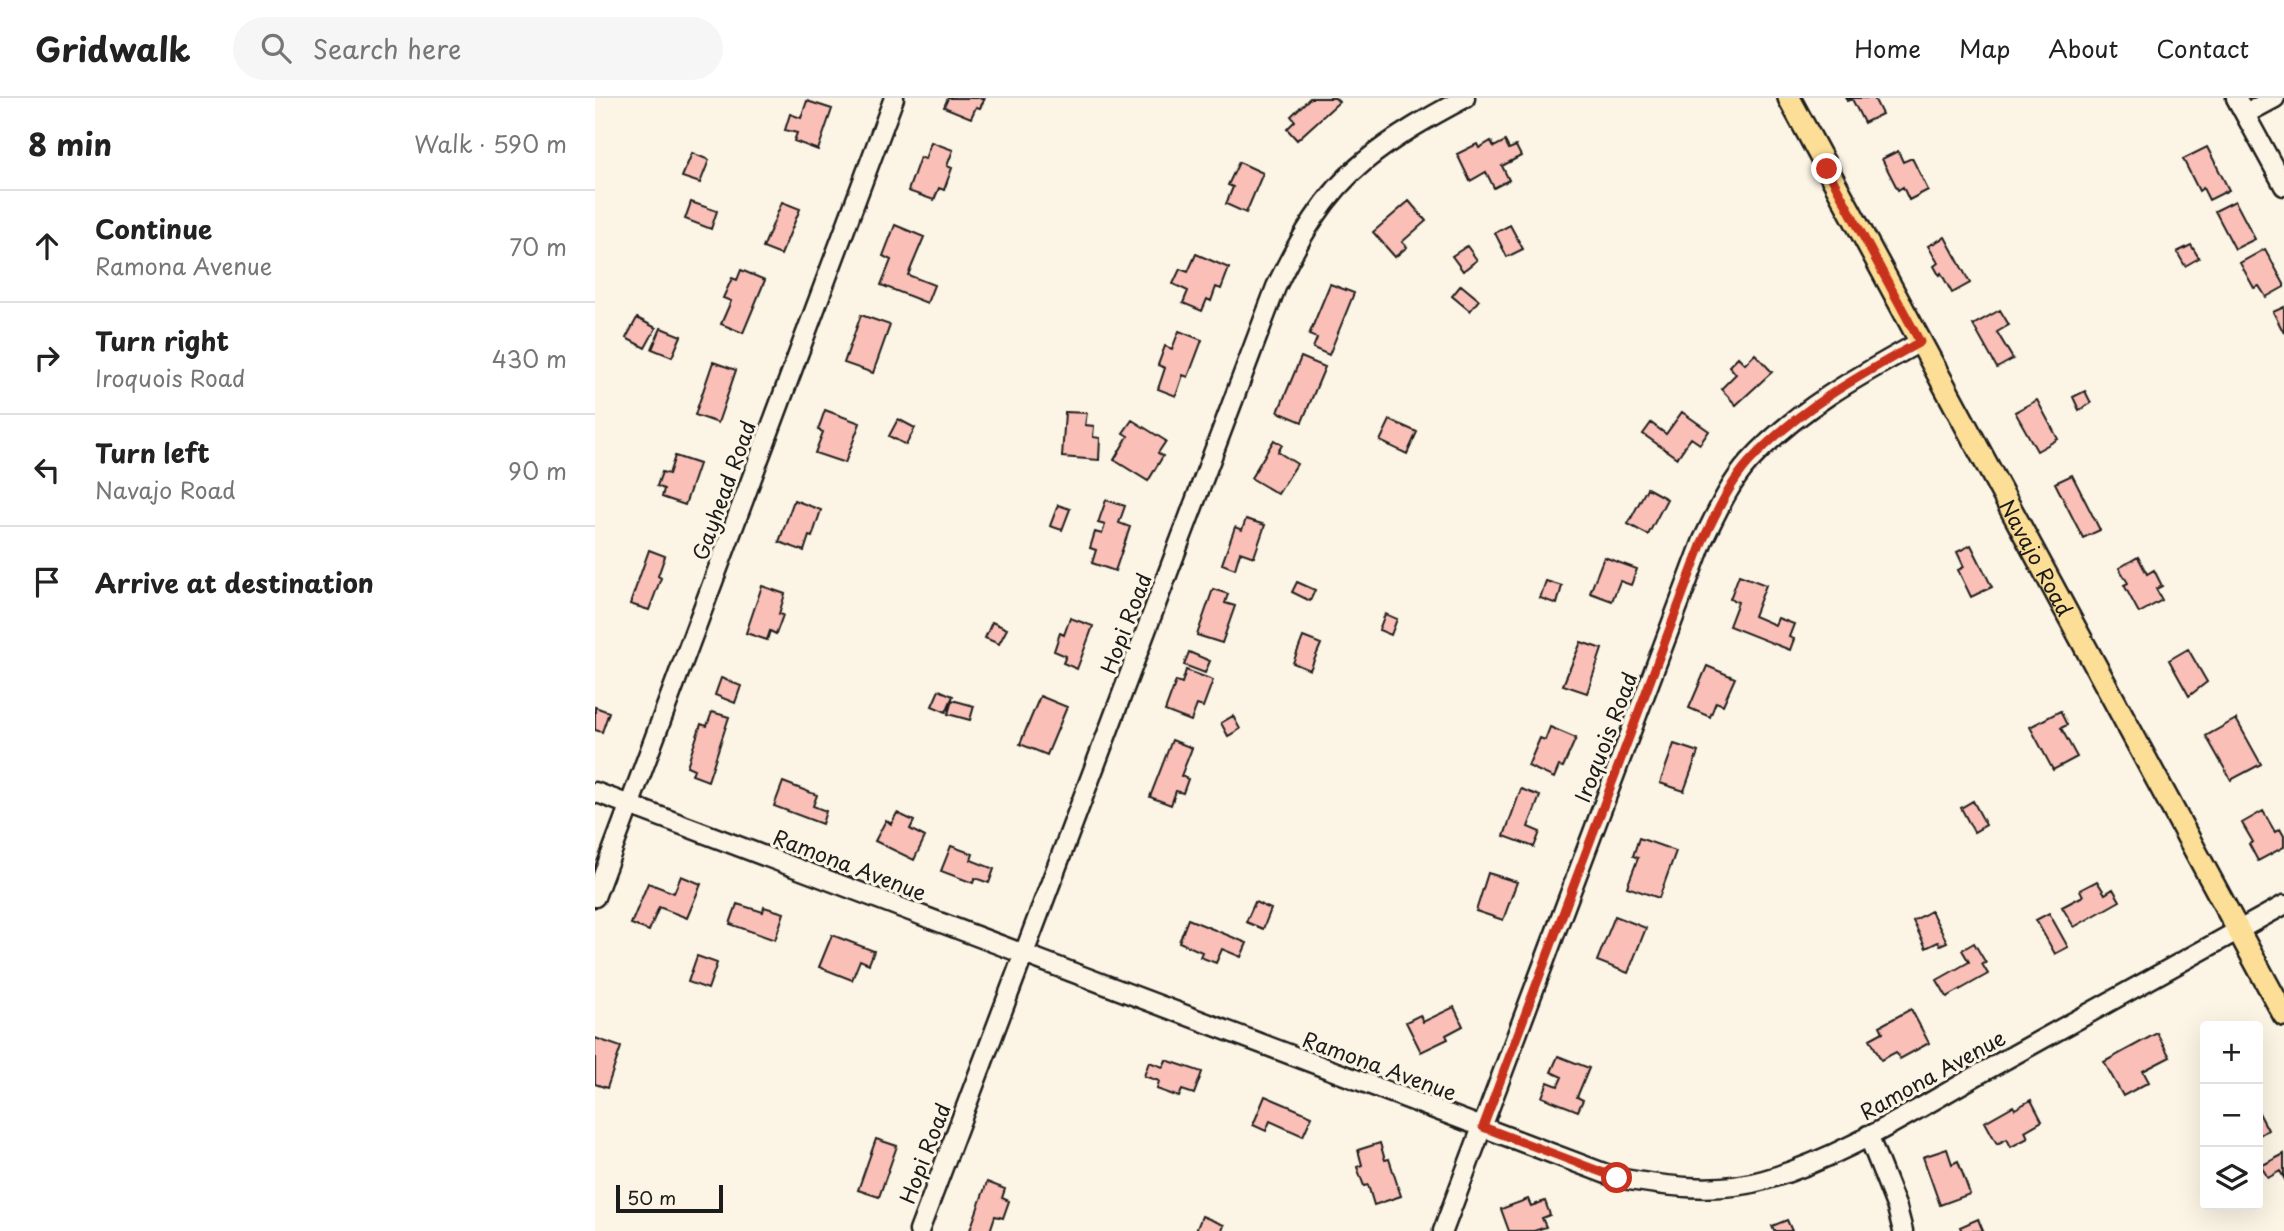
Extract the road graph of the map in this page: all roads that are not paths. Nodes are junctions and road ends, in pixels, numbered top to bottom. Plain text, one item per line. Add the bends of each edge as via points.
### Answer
1 (894, 98) edge
2 (1465, 98) edge
3 (1789, 98) edge
4 (2275, 98) edge
5 (2241, 106) edge
6 (2284, 186) edge
7 (1920, 342) junction
8 (595, 792) edge
9 (630, 806) junction
10 (595, 897) edge
11 (2284, 905) edge
12 (2238, 931) junction
13 (1024, 955) junction
14 (2284, 1015) edge
15 (1483, 1127) junction
16 (1868, 1135) junction
17 (919, 1231) edge
18 (1443, 1231) edge
19 (1903, 1231) edge

1 - 9 street, Gayhead Road
2 - 13 street, Hopi Road via 1364,161 1298,240 1276,287
3 - 7 main road, Navajo Road
4 - 5 street
5 - 6 street
7 - 12 main road, Navajo Road
7 - 15 street, Iroquois Road via 1836,390 1786,427 1748,463 1723,499 1703,540
8 - 9 street, Ramona Avenue
9 - 10 street, Gayhead Road
9 - 13 street, Ramona Avenue
11 - 12 street, Ramona Avenue
12 - 14 main road, Navajo Road
12 - 16 street, Ramona Avenue
13 - 15 street, Ramona Avenue
13 - 17 street, Hopi Road
15 - 16 street, Ramona Avenue via 1617,1178 1715,1188 1762,1181 1813,1164
15 - 18 street, Iroquois Road
16 - 19 street

